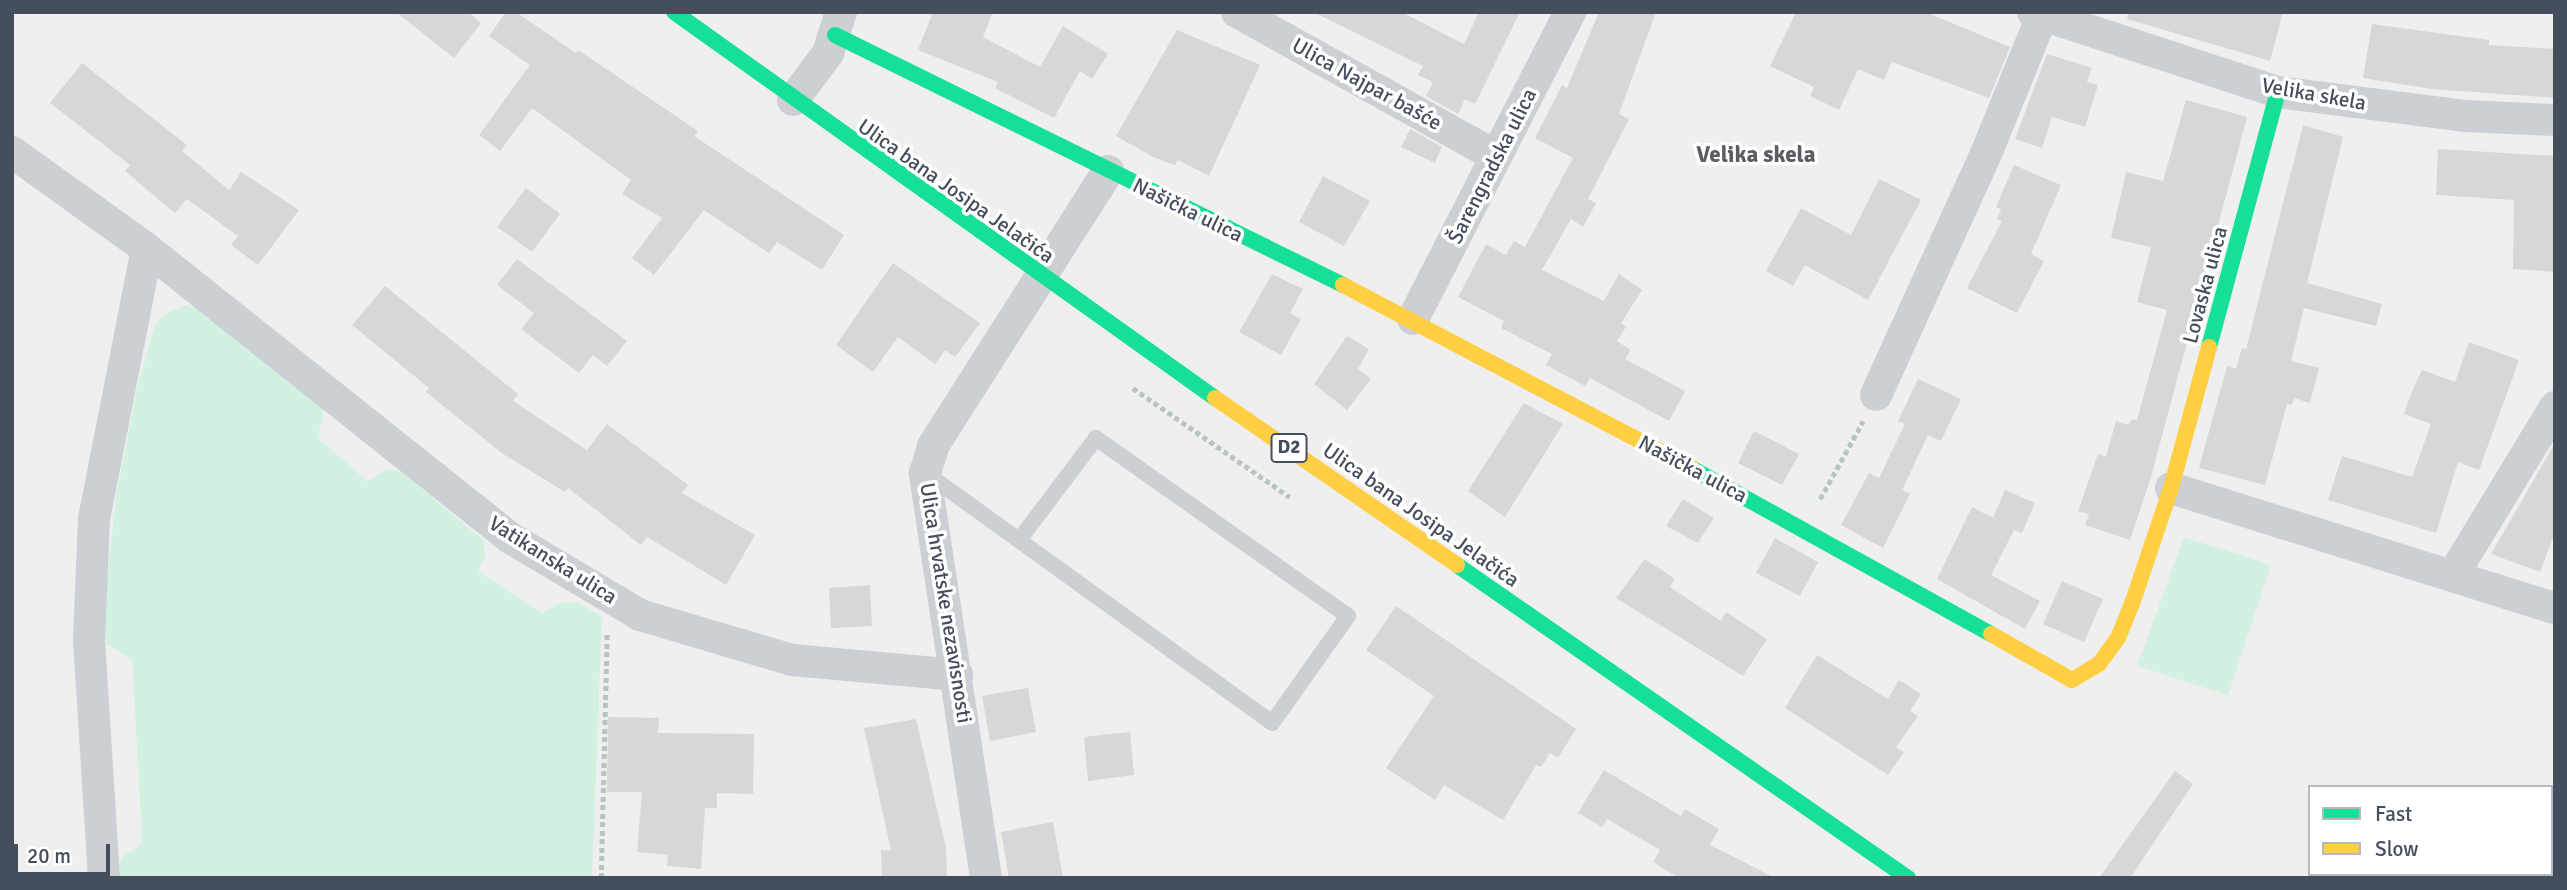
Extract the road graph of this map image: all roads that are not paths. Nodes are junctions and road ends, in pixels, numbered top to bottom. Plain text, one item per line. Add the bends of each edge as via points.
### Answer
1 (674, 12) edge
2 (1237, 12) edge
3 (1570, 12) edge
4 (2037, 14) edge
5 (838, 23) edge
6 (2278, 92) junction
7 (793, 100) junction
8 (2555, 120) edge
9 (12, 152) edge
10 (1496, 156) junction
11 (1108, 171) junction
12 (147, 249) junction
13 (1038, 275) junction
14 (1413, 319) junction
15 (1876, 395) road end
16 (2555, 407) edge
17 (925, 472) junction
18 (2172, 488) junction
19 (1019, 540) junction
20 (2454, 575) junction
21 (2555, 608) edge
22 (957, 675) junction
23 (104, 878) edge
24 (986, 878) edge
25 (1908, 878) edge

1 - 7 street, Ulica bana Josipa Jelačića / D2
2 - 10 street, Ulica Najpar bašće
3 - 10 street, Šarengradska ulica
4 - 6 street, Velika skela
4 - 15 street, Velika skela via 1988,149
5 - 7 street via 828,53
5 - 11 street, Našička ulica
6 - 8 street, Velika skela via 2466,116
6 - 18 street, Lovaska ulica
7 - 13 street, Ulica bana Josipa Jelačića / D2
9 - 12 street, Vatikanska ulica
10 - 14 street, Šarengradska ulica
11 - 13 street, Našička ulica
11 - 14 street, Našička ulica
12 - 22 street, Vatikanska ulica via 512,539 640,615 792,660
12 - 23 street via 94,519 89,639
13 - 17 street, Ulica hrvatske nezavisnosti via 933,446
13 - 25 street, Ulica bana Josipa Jelačića / D2
14 - 18 street, Našička ulica via 1801,527 2073,680 2099,664 2118,638
16 - 20 street
17 - 19 lane
17 - 22 street, Ulica hrvatske nezavisnosti
18 - 20 street
19 - 19 lane via 1272,723 1348,616 1096,438
20 - 21 street
22 - 24 street, Ulica hrvatske nezavisnosti

